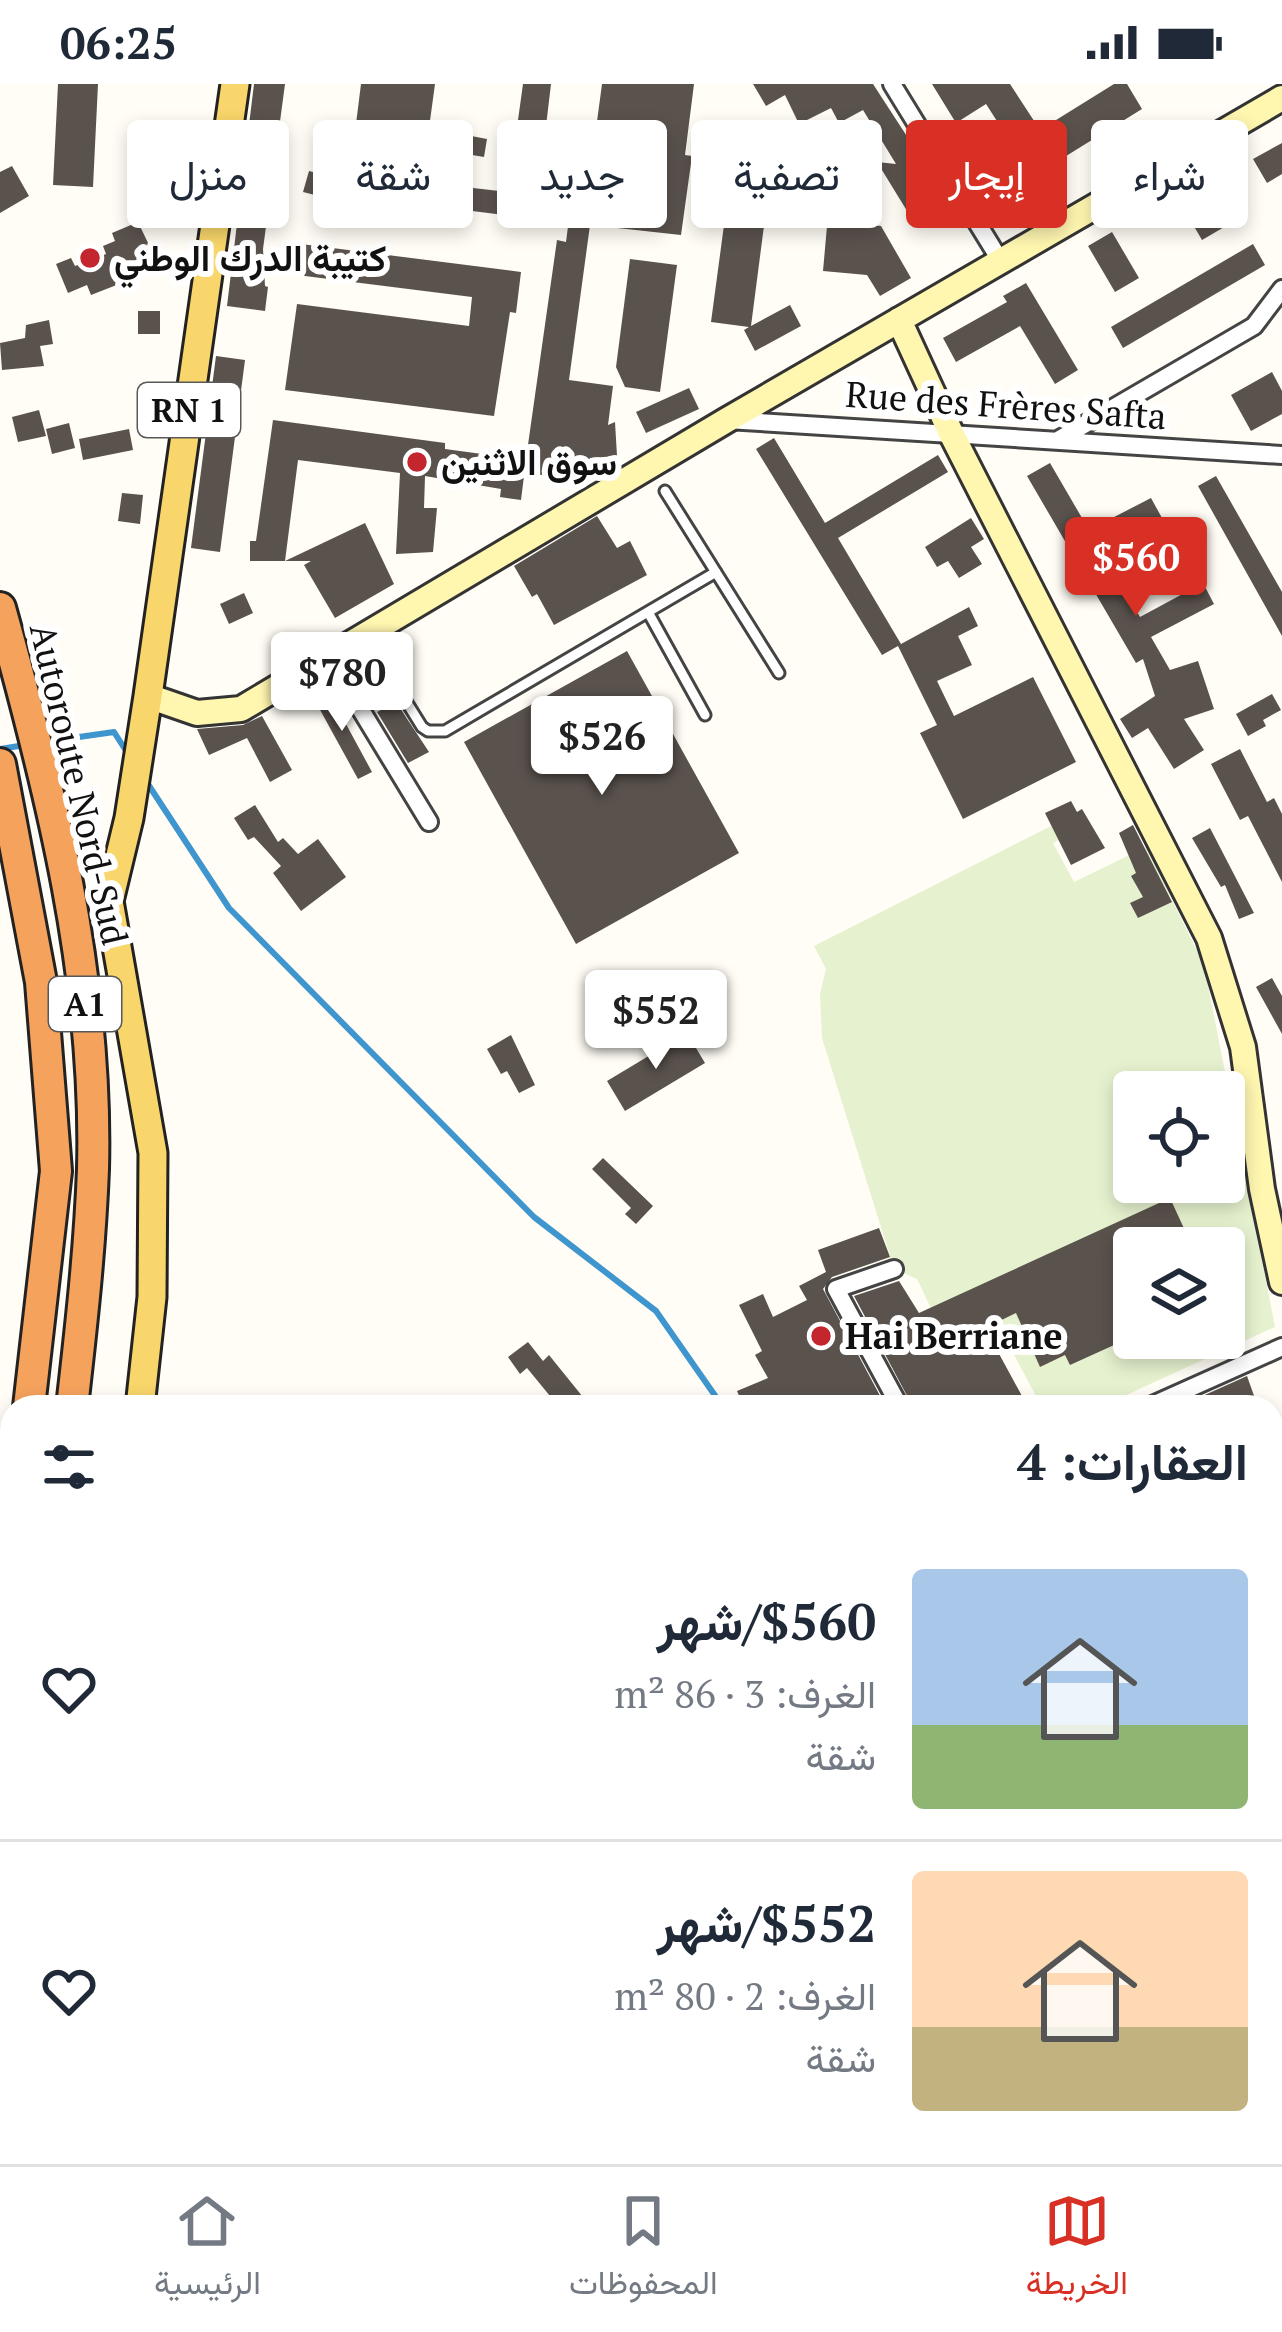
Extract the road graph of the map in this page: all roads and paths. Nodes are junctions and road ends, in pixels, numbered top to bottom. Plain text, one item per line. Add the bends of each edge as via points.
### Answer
1 (235, 84) edge
2 (892, 84) edge
3 (1282, 98) edge
4 (1000, 260) junction
5 (1282, 289) edge
6 (898, 320) junction
7 (727, 419) junction
8 (952, 434) junction
9 (1057, 441) junction
10 (1282, 455) edge
11 (665, 491) dead end
12 (716, 572) junction
13 (0, 608) edge
14 (648, 612) junction
15 (366, 638) junction
16 (330, 658) junction
17 (779, 673) dead end
18 (148, 696) junction
19 (705, 715) dead end
20 (0, 764) edge
21 (429, 822) dead end
22 (894, 1269) dead end
23 (1282, 1282) edge
24 (1282, 1347) edge
25 (30, 1395) edge
26 (73, 1395) edge
27 (141, 1395) edge
28 (893, 1395) edge
29 (1175, 1395) edge

1 - 18 main road, RN 1
2 - 4 street
3 - 4 main road
4 - 6 main road
5 - 9 street via 1254,326
6 - 7 main road
6 - 8 main road
7 - 8 street, Rue des Frères Safta
7 - 15 main road
8 - 9 street, Rue des Frères Safta
8 - 23 main road via 1209,938 1243,1047
9 - 10 street, Rue des Frères Safta
11 - 12 lane
12 - 14 lane
12 - 17 lane
13 - 26 highway, Autoroute Nord-Sud / A1 via 41,756 83,979 93,1169
14 - 15 lane via 445,731 422,727
14 - 19 lane
15 - 16 main road
16 - 18 main road via 241,709 197,713
16 - 21 street
18 - 27 main road, RN 1 via 109,901 153,1153
20 - 25 highway, Autoroute Nord-Sud / A1 via 41,982 56,1171
22 - 28 street via 836,1289
24 - 29 street

